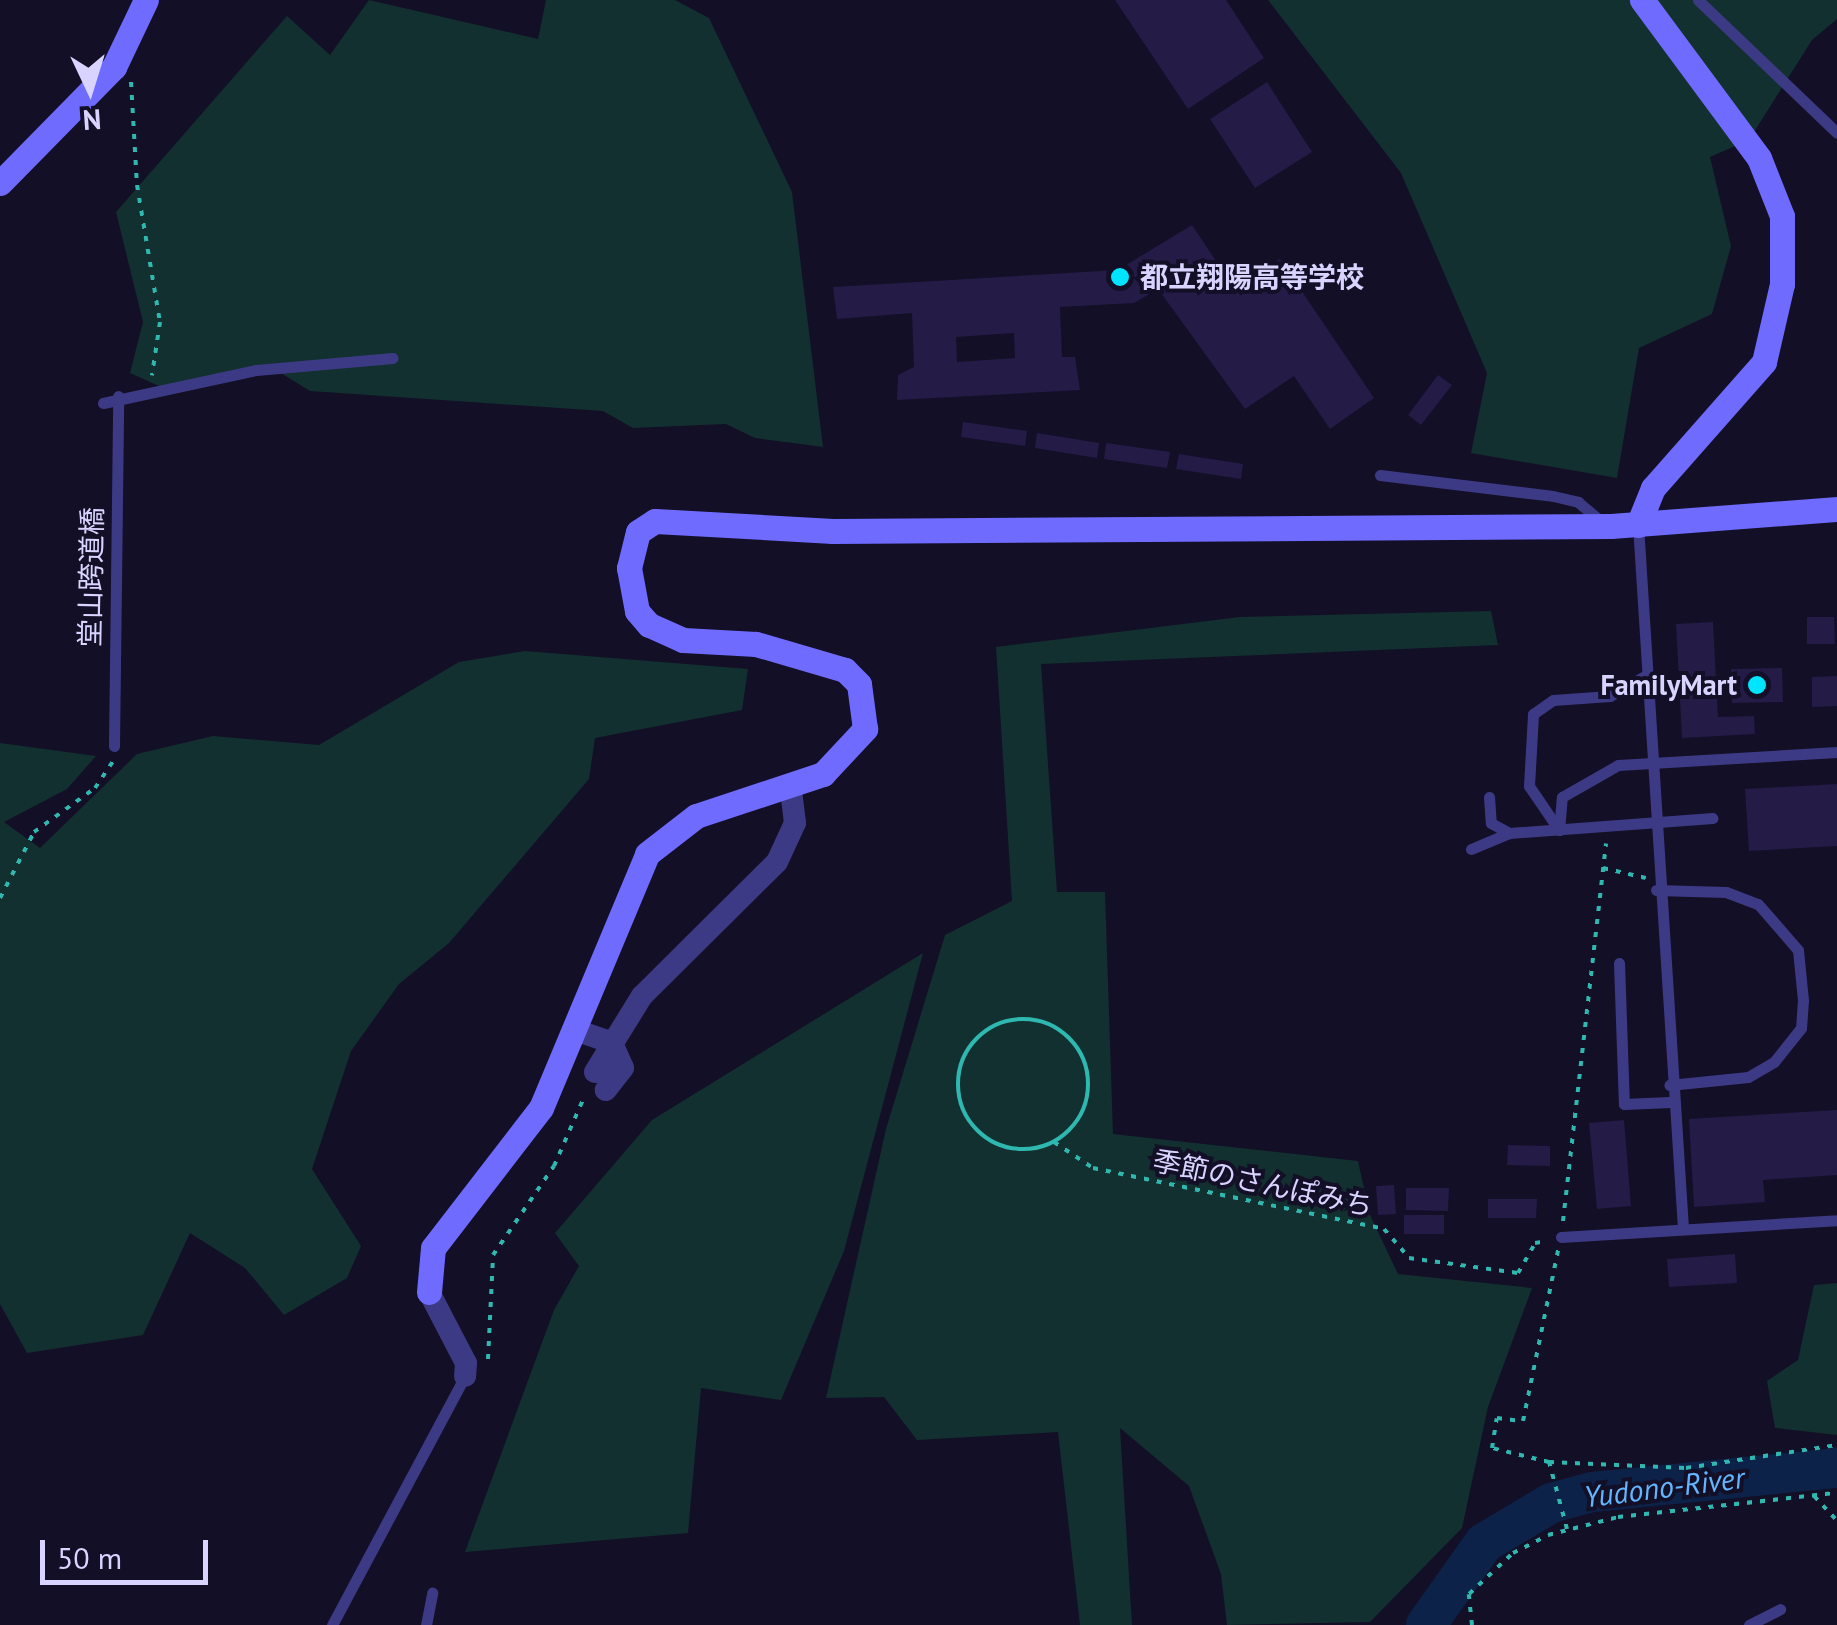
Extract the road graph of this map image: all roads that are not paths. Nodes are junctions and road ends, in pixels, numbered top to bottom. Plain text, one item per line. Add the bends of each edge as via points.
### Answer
1 (146, 0) edge
2 (1643, 0) edge
3 (1698, 0) edge
4 (1837, 133) edge
5 (0, 184) edge
6 (392, 358) dead end
7 (103, 402) dead end
8 (118, 402) junction
9 (1380, 474) dead end
10 (1837, 509) edge
11 (1638, 525) junction
12 (1606, 526) junction
13 (1644, 676) junction
14 (114, 746) road end
15 (1837, 752) edge
16 (1648, 763) junction
17 (791, 790) junction
18 (1489, 797) dead end
19 (1712, 818) dead end
20 (1651, 823) junction
21 (1559, 830) junction
22 (1509, 833) junction
23 (1471, 849) dead end
24 (1656, 890) junction
25 (1618, 962) dead end
26 (575, 1030) junction
27 (612, 1043) junction
28 (600, 1081) road end
29 (1669, 1084) junction
30 (1670, 1102) junction
31 (1837, 1220) edge
32 (1683, 1229) junction
33 (1561, 1237) road end
34 (429, 1292) joint
35 (465, 1376) joint
36 (432, 1593) dead end
37 (1780, 1609) dead end
38 (332, 1625) edge
39 (426, 1625) edge
40 (1748, 1625) edge

1 - 5 street via 123,52
2 - 11 street via 1759,158 1782,216 1782,284 1764,362 1653,488
3 - 4 lane
6 - 8 lane via 149,389
7 - 8 lane
8 - 14 lane, 堂山跨道橋
9 - 12 lane via 1566,499
10 - 11 street
11 - 12 street
11 - 13 lane
12 - 17 street via 833,532 656,521 638,532 629,568 637,610 649,624 682,640 756,644 828,662 859,684 865,730 823,774
13 - 16 lane
13 - 21 lane via 1610,696 1552,700 1533,714 1529,786
15 - 16 lane
16 - 20 lane
16 - 21 lane via 1618,765 1562,797
17 - 26 street via 696,816 647,854
17 - 27 street via 796,823 777,862 642,996
18 - 22 lane via 1491,823
19 - 20 lane
20 - 21 lane
20 - 24 lane
21 - 22 lane
22 - 23 lane
24 - 29 lane
24 - 29 lane via 1726,892 1758,904 1794,940 1804,1000 1800,1028 1774,1062 1748,1077
25 - 30 lane via 1624,1104
26 - 27 street
26 - 34 street via 541,1108 433,1248
27 - 28 street
29 - 30 lane
30 - 32 lane
31 - 32 lane
32 - 33 lane
34 - 35 street via 466,1363
35 - 38 lane
36 - 39 lane
37 - 40 lane

